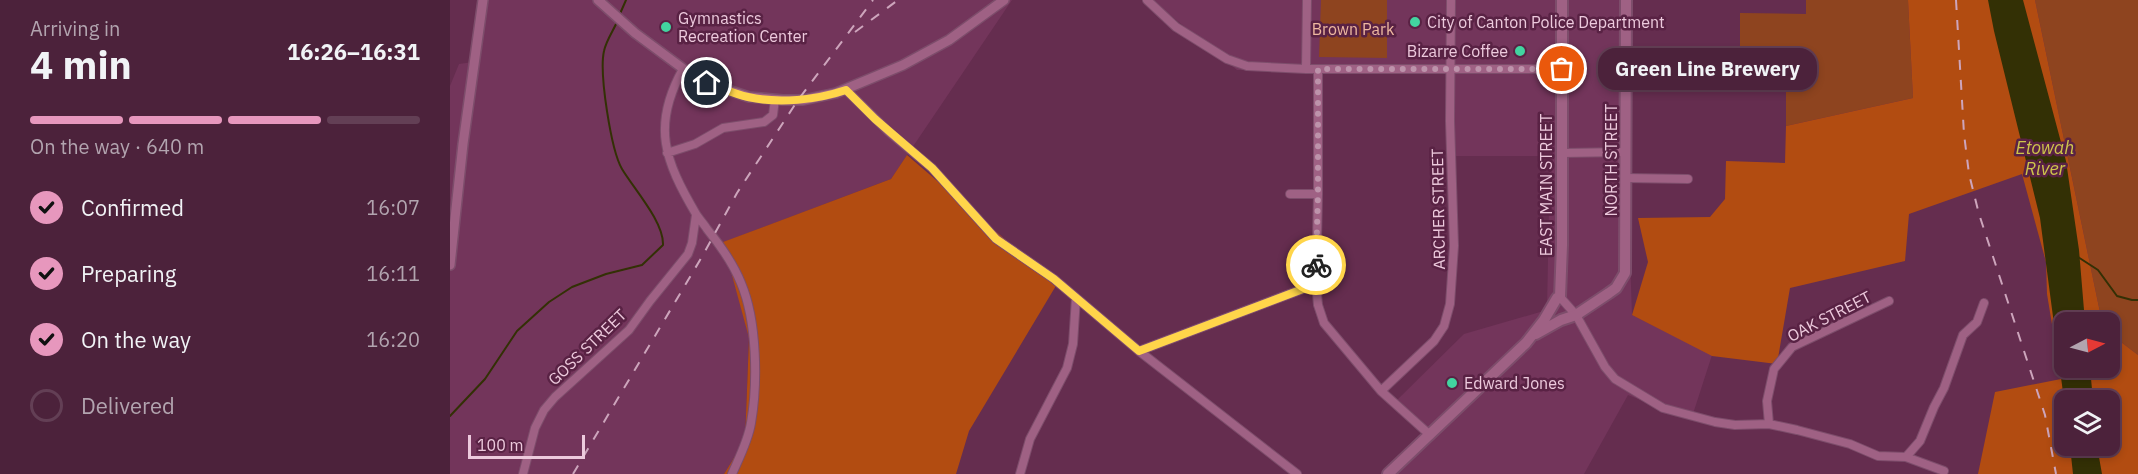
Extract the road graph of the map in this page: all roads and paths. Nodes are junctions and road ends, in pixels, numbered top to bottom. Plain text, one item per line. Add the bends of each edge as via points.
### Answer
1 (483, 0) edge
2 (1004, 0) edge
3 (1147, 0) edge
4 (1307, 0) edge
5 (1451, 0) edge
6 (1562, 0) edge
7 (1626, 0) edge
8 (599, 1) edge
9 (1450, 68) junction
10 (683, 69) junction
11 (1306, 69) junction
12 (1318, 69) junction
13 (1562, 69) junction
14 (846, 90) junction
15 (775, 99) junction
16 (1626, 152) junction
17 (667, 153) junction
18 (1561, 153) junction
19 (1626, 178) junction
20 (1688, 179) dead end
21 (1290, 194) dead end
22 (1318, 194) junction
23 (696, 215) junction
24 (450, 265) edge
25 (1316, 284) junction
26 (1560, 297) junction
27 (1076, 298) junction
28 (1889, 302) dead end
29 (1983, 303) dead end
30 (1576, 315) junction
31 (1534, 335) junction
32 (1139, 351) junction
33 (1381, 391) junction
34 (1769, 424) junction
35 (1430, 435) junction
36 (1906, 457) junction
37 (1944, 471) dead end
38 (523, 474) edge
39 (732, 474) edge
40 (1020, 474) edge
41 (1298, 474) edge
42 (1388, 474) edge

1 - 24 street
2 - 14 street via 929,51
3 - 11 street via 1176,27 1227,59 1247,66
4 - 11 street
5 - 9 street, ARCHER STREET
6 - 13 main road, EAST MAIN STREET
7 - 16 main road, NORTH STREET
8 - 10 street
9 - 12 street
9 - 13 street
9 - 33 street, ARCHER STREET via 1454,246 1449,313 1434,341
10 - 15 street via 707,83 749,97
10 - 17 street via 666,108
11 - 12 street
12 - 22 street
13 - 18 main road, EAST MAIN STREET
14 - 15 street via 803,100
14 - 27 street via 932,168 996,239
15 - 17 street via 773,115 764,122 723,128 695,144
16 - 18 street
16 - 19 main road, NORTH STREET
17 - 23 street
18 - 26 main road, EAST MAIN STREET
19 - 20 street
19 - 30 main road, NORTH STREET via 1625,266 1620,282 1610,294
21 - 22 street
22 - 25 street
23 - 38 street, GOSS STREET via 688,254 629,330 544,410
23 - 39 street via 741,281 754,330 751,423
25 - 32 street
25 - 33 street via 1324,323
26 - 30 street
26 - 31 main road
27 - 32 street
27 - 40 street via 1067,368 1030,439
28 - 34 street, OAK STREET via 1792,347 1774,369 1767,401
29 - 36 street via 1977,322 1963,335 1920,441
30 - 31 main road
30 - 34 street via 1605,368 1615,380 1644,398 1663,408 1715,422
31 - 35 main road
32 - 41 street
33 - 35 street
34 - 36 street via 1830,438 1878,456
35 - 42 main road
36 - 37 street

